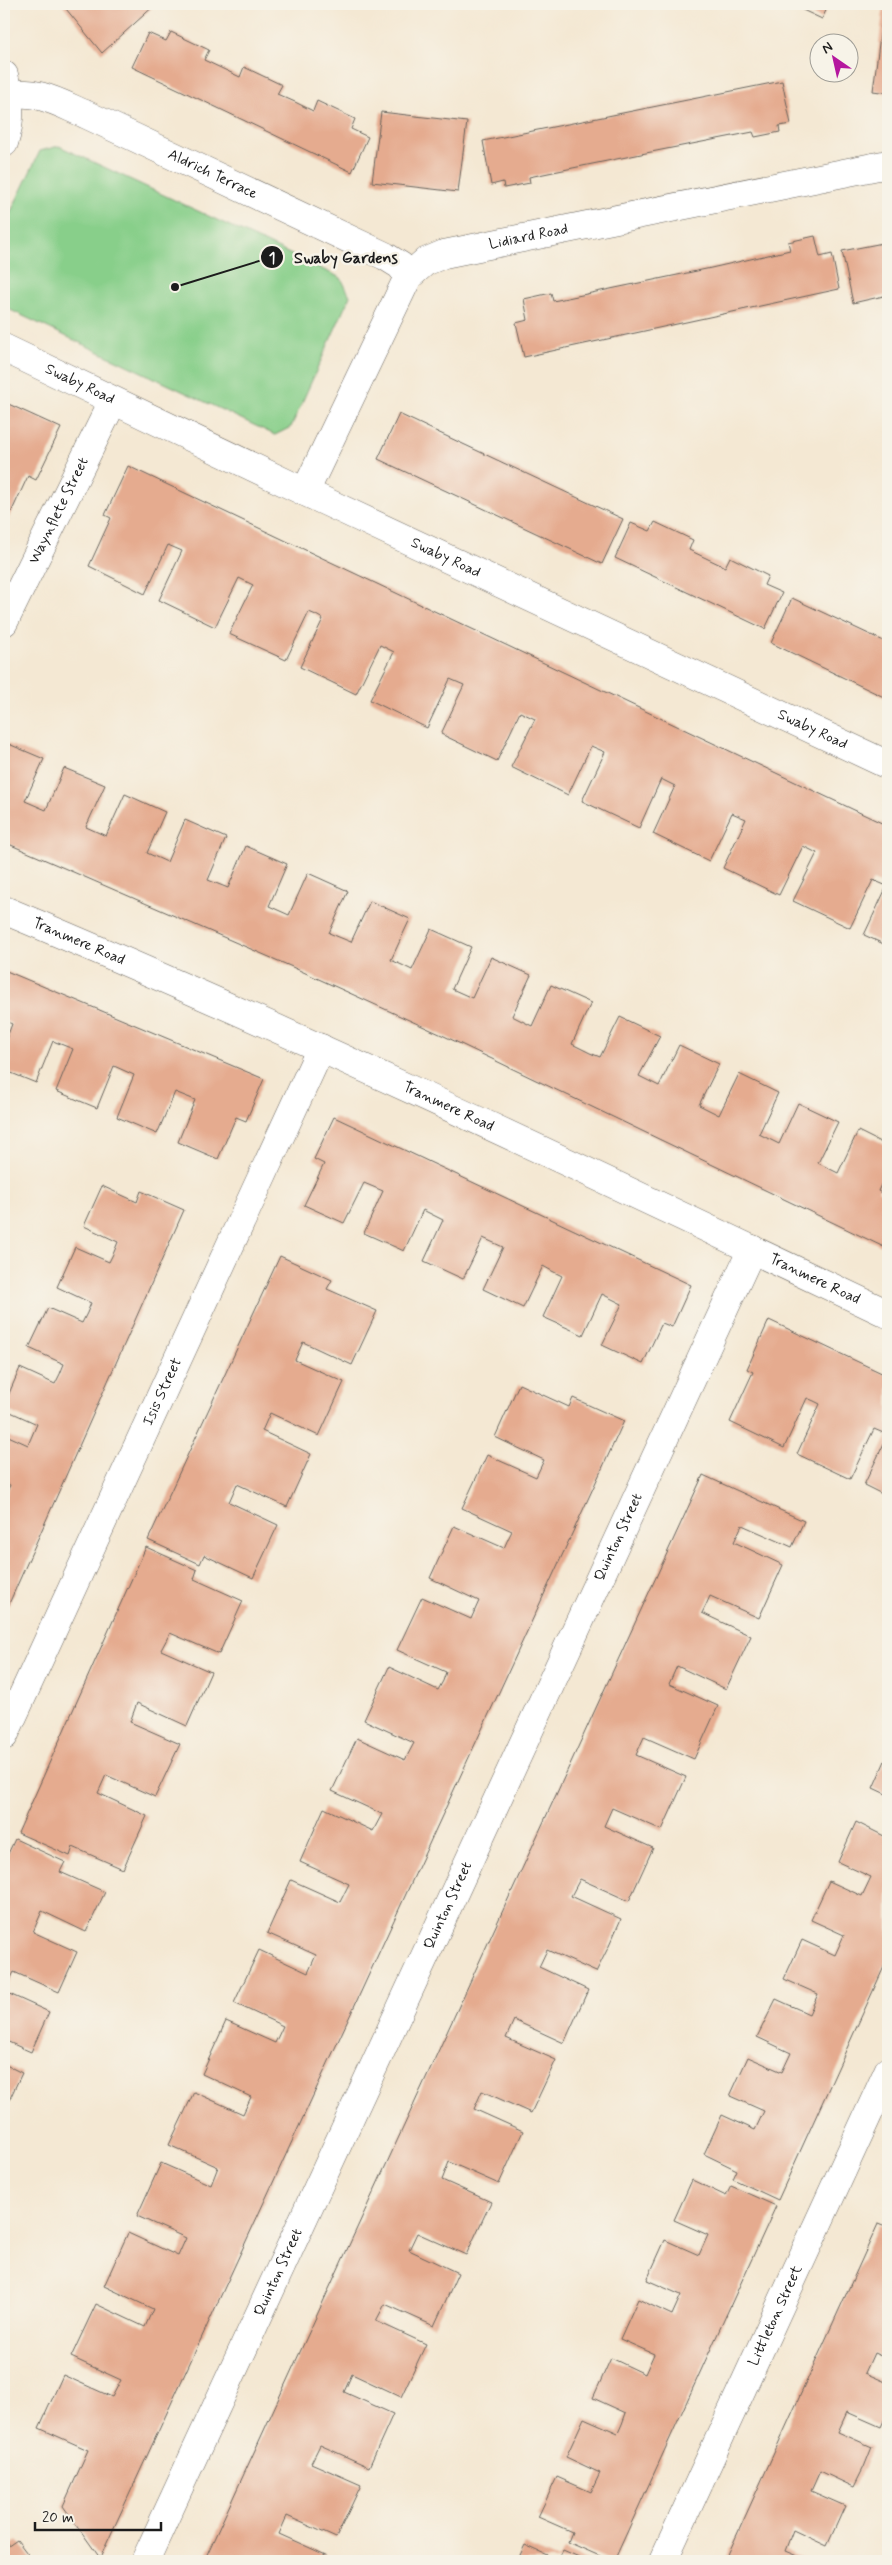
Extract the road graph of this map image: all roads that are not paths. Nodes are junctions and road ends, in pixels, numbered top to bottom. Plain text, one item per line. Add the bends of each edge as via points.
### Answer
1 (6, 86) edge
2 (4, 143) edge
3 (888, 164) edge
4 (408, 277) junction
5 (4, 348) edge
6 (113, 401) junction
7 (305, 492) junction
8 (4, 622) edge
9 (888, 765) edge
10 (4, 910) edge
11 (321, 1048) junction
12 (752, 1249) junction
13 (888, 1314) edge
14 (4, 1736) edge
15 (888, 2071) edge
16 (145, 2561) edge
17 (663, 2561) edge

1 - 2 street via 10,126
1 - 4 street, Aldrich Terrace via 85,114 386,256 401,266
3 - 4 street, Lidiard Road via 444,254 425,262
4 - 7 street, Lidiard Road
5 - 6 street, Swaby Road
6 - 7 street, Swaby Road
6 - 8 street, Waynflete Street
7 - 9 street, Swaby Road
10 - 11 street, Tranmere Road
11 - 12 street, Tranmere Road
11 - 14 street, Isis Street
12 - 13 street, Tranmere Road
12 - 16 street, Quinton Street
15 - 17 street, Littleton Street

